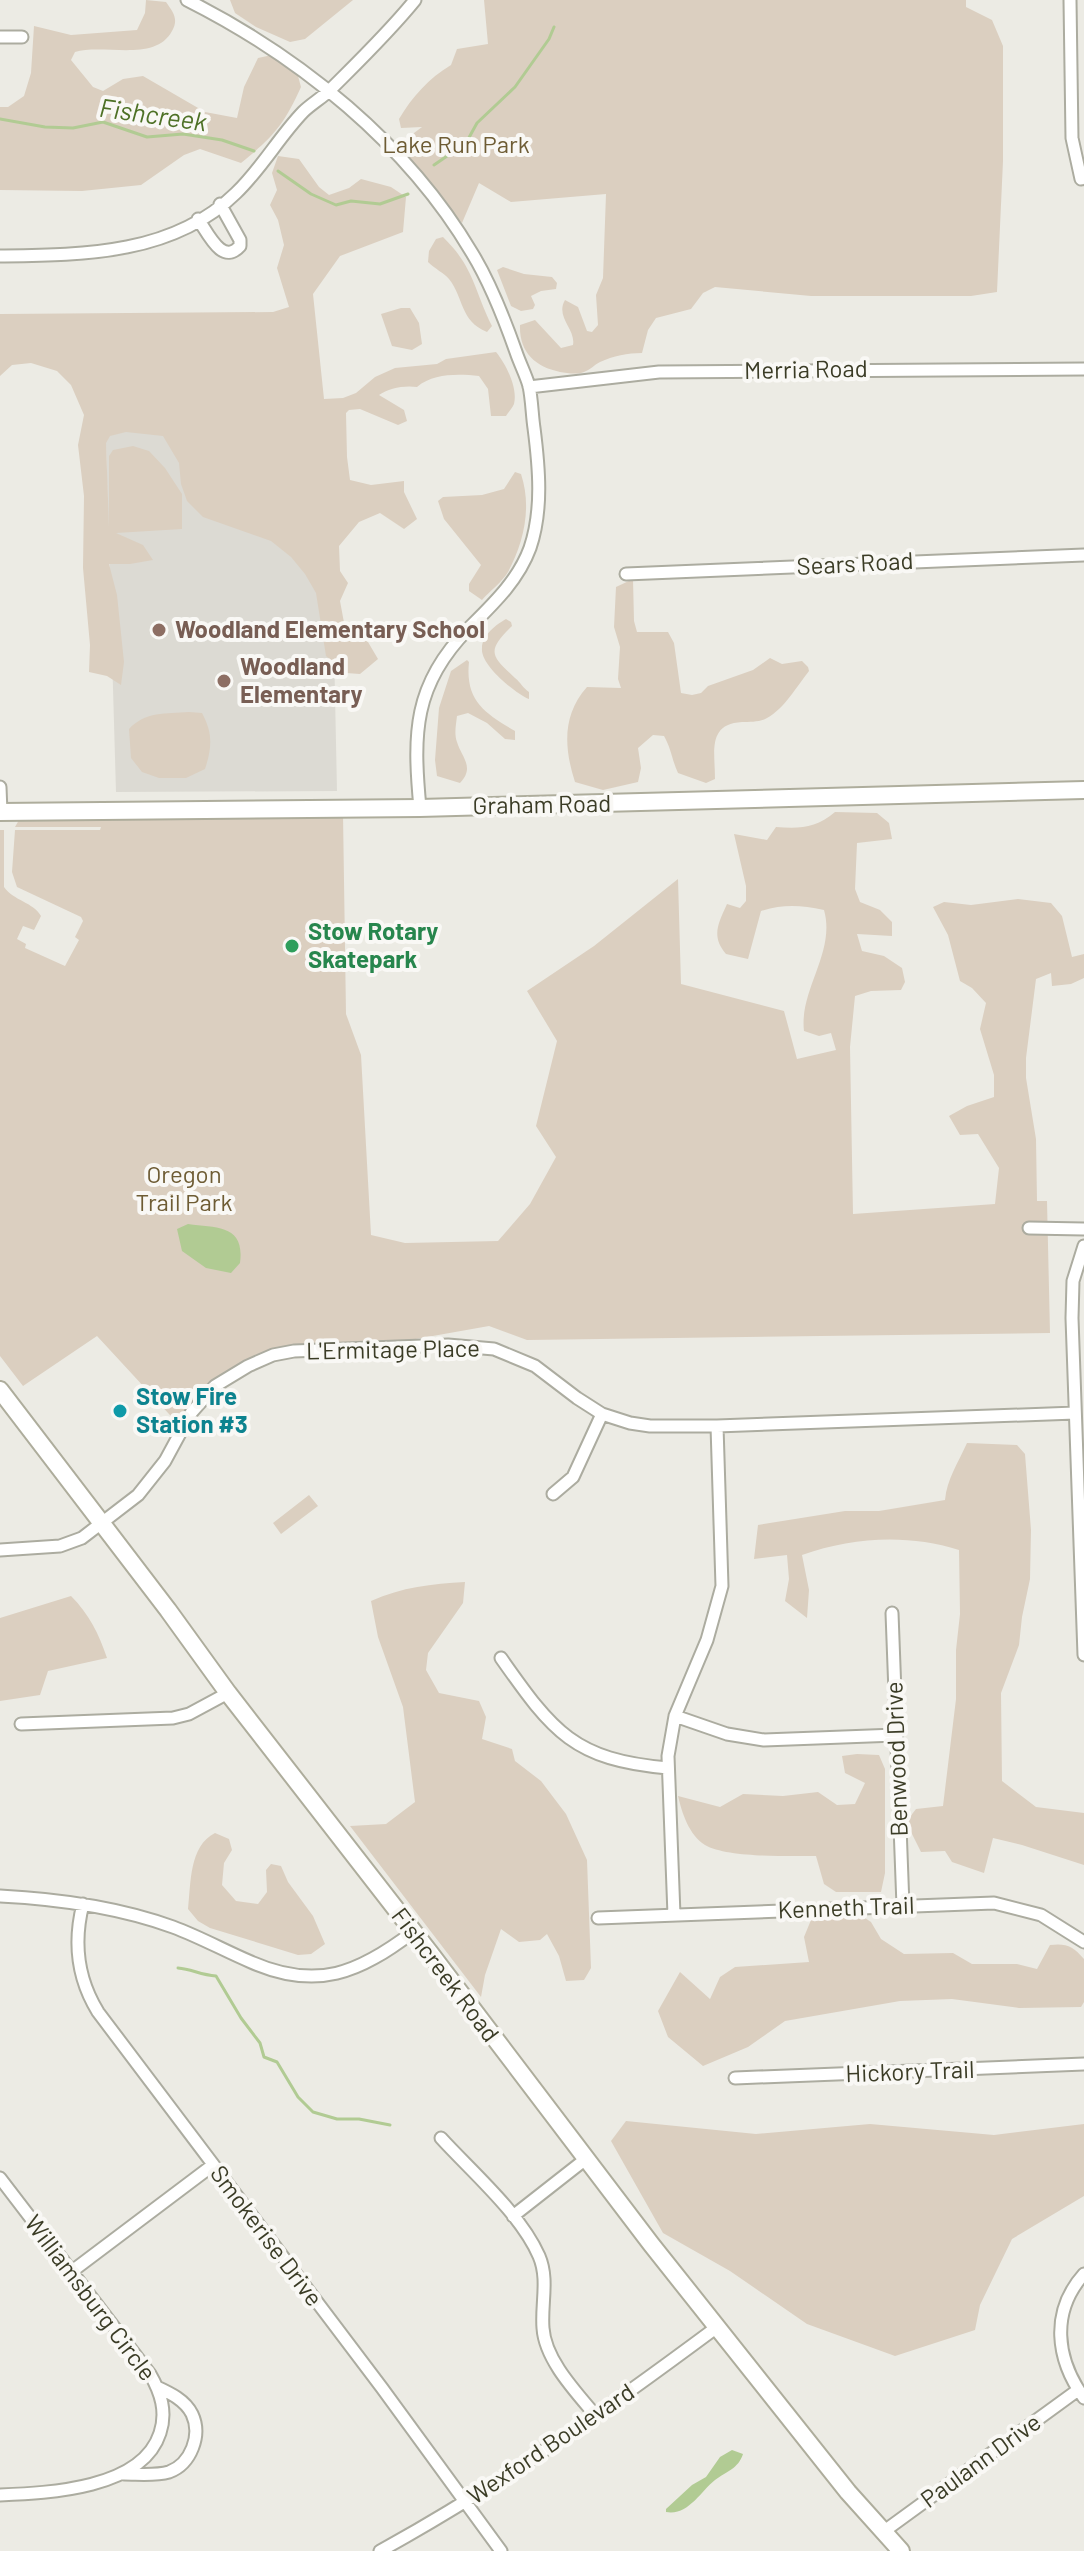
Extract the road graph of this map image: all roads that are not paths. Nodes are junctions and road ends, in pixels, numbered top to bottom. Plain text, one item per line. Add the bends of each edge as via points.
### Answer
1 (187, 0) edge
2 (415, 0) edge
3 (1070, 0) edge
4 (0, 37) edge
5 (22, 37) dead end
6 (329, 91) junction
7 (1081, 179) dead end
8 (220, 204) junction
9 (198, 219) junction
10 (0, 256) edge
11 (1084, 369) edge
12 (529, 387) junction
13 (1084, 555) edge
14 (626, 574) dead end
15 (0, 787) edge
16 (1084, 790) edge
17 (420, 808) junction
18 (0, 812) edge
19 (1029, 1228) dead end
20 (1084, 1229) edge
21 (1084, 1246) edge
22 (0, 1390) edge
23 (1075, 1413) junction
24 (602, 1414) junction
25 (717, 1426) junction
26 (553, 1494) dead end
27 (102, 1524) junction
28 (0, 1550) edge
29 (892, 1613) dead end
30 (1084, 1655) edge
31 (501, 1658) dead end
32 (228, 1693) junction
33 (675, 1716) junction
34 (21, 1724) dead end
35 (896, 1735) junction
36 (668, 1768) junction
37 (0, 1896) edge
38 (83, 1904) junction
39 (903, 1906) junction
40 (674, 1915) junction
41 (598, 1918) dead end
42 (413, 1932) junction
43 (1084, 1942) edge
44 (1084, 2064) edge
45 (735, 2078) dead end
46 (441, 2138) dead end
47 (587, 2158) junction
48 (213, 2165) junction
49 (0, 2178) edge
50 (513, 2216) junction
51 (71, 2272) junction
52 (1084, 2274) edge
53 (717, 2327) junction
54 (554, 2329) dead end
55 (544, 2338) junction
56 (157, 2387) junction
57 (1081, 2394) edge
58 (596, 2416) junction
59 (123, 2474) junction
60 (0, 2495) edge
61 (465, 2503) junction
62 (883, 2532) junction
63 (380, 2551) edge
64 (501, 2551) edge
65 (901, 2551) edge

1 - 6 street via 267,44
2 - 6 street
3 - 7 street via 1072,138
4 - 5 street
6 - 8 street via 305,110 251,177
6 - 12 street via 404,164 458,230 504,318
8 - 9 street
8 - 9 street via 240,240 235,251 221,251
9 - 10 street via 166,236 118,250
11 - 12 street, Merria Road via 659,372
12 - 17 street via 538,473 530,546 513,580 451,646 424,695 416,741
13 - 14 street, Sears Road
15 - 18 street
16 - 17 main road, Graham Road
17 - 18 main road, Graham Road
19 - 20 street
21 - 23 street via 1072,1293
22 - 27 main road, Fishcreek Road
23 - 25 street, L'Ermitage Place
23 - 30 street
24 - 25 street, L'Ermitage Place via 650,1426
24 - 26 street via 573,1477
24 - 27 street, L'Ermitage Place via 535,1366 494,1349 448,1345 273,1355 215,1386 191,1413 155,1475
25 - 33 street via 722,1586 707,1640
27 - 28 street, L'Ermitage Place via 60,1546
27 - 32 main road, Fishcreek Road
29 - 35 street, Benwood Drive
31 - 36 street via 543,1714 581,1746 627,1764
32 - 34 street via 173,1718
32 - 42 main road, Fishcreek Road
33 - 35 street via 764,1740
33 - 36 street
35 - 39 street, Benwood Drive
36 - 40 street
37 - 38 street
38 - 42 street via 174,1927 293,1976 330,1976 355,1969
38 - 48 street, Smokerise Drive via 78,1958 90,1999
39 - 40 street, Kenneth Trail
39 - 43 street, Kenneth Trail via 1008,1905 1051,1920
40 - 41 street, Kenneth Trail
42 - 47 main road, Fishcreek Road
44 - 45 street, Hickory Trail
46 - 50 street
47 - 50 street
47 - 53 main road, Fishcreek Road
48 - 51 street
48 - 61 street, Smokerise Drive
49 - 51 street, Williamsburg Circle
50 - 55 street via 544,2270
51 - 56 street, Williamsburg Circle
52 - 57 street via 1067,2299 1059,2333 1066,2369
53 - 58 street, Wexford Boulevard
53 - 62 main road, Fishcreek Road
54 - 55 street
55 - 58 street
56 - 59 street, Williamsburg Circle via 163,2410 160,2435 146,2458
56 - 59 street via 192,2413 195,2444 187,2458 167,2472
57 - 62 street, Paulann Drive
58 - 61 street, Wexford Boulevard
59 - 60 street, Williamsburg Circle via 50,2492
61 - 63 street, Wexford Boulevard
61 - 64 street, Smokerise Drive
62 - 65 main road, Fishcreek Road

